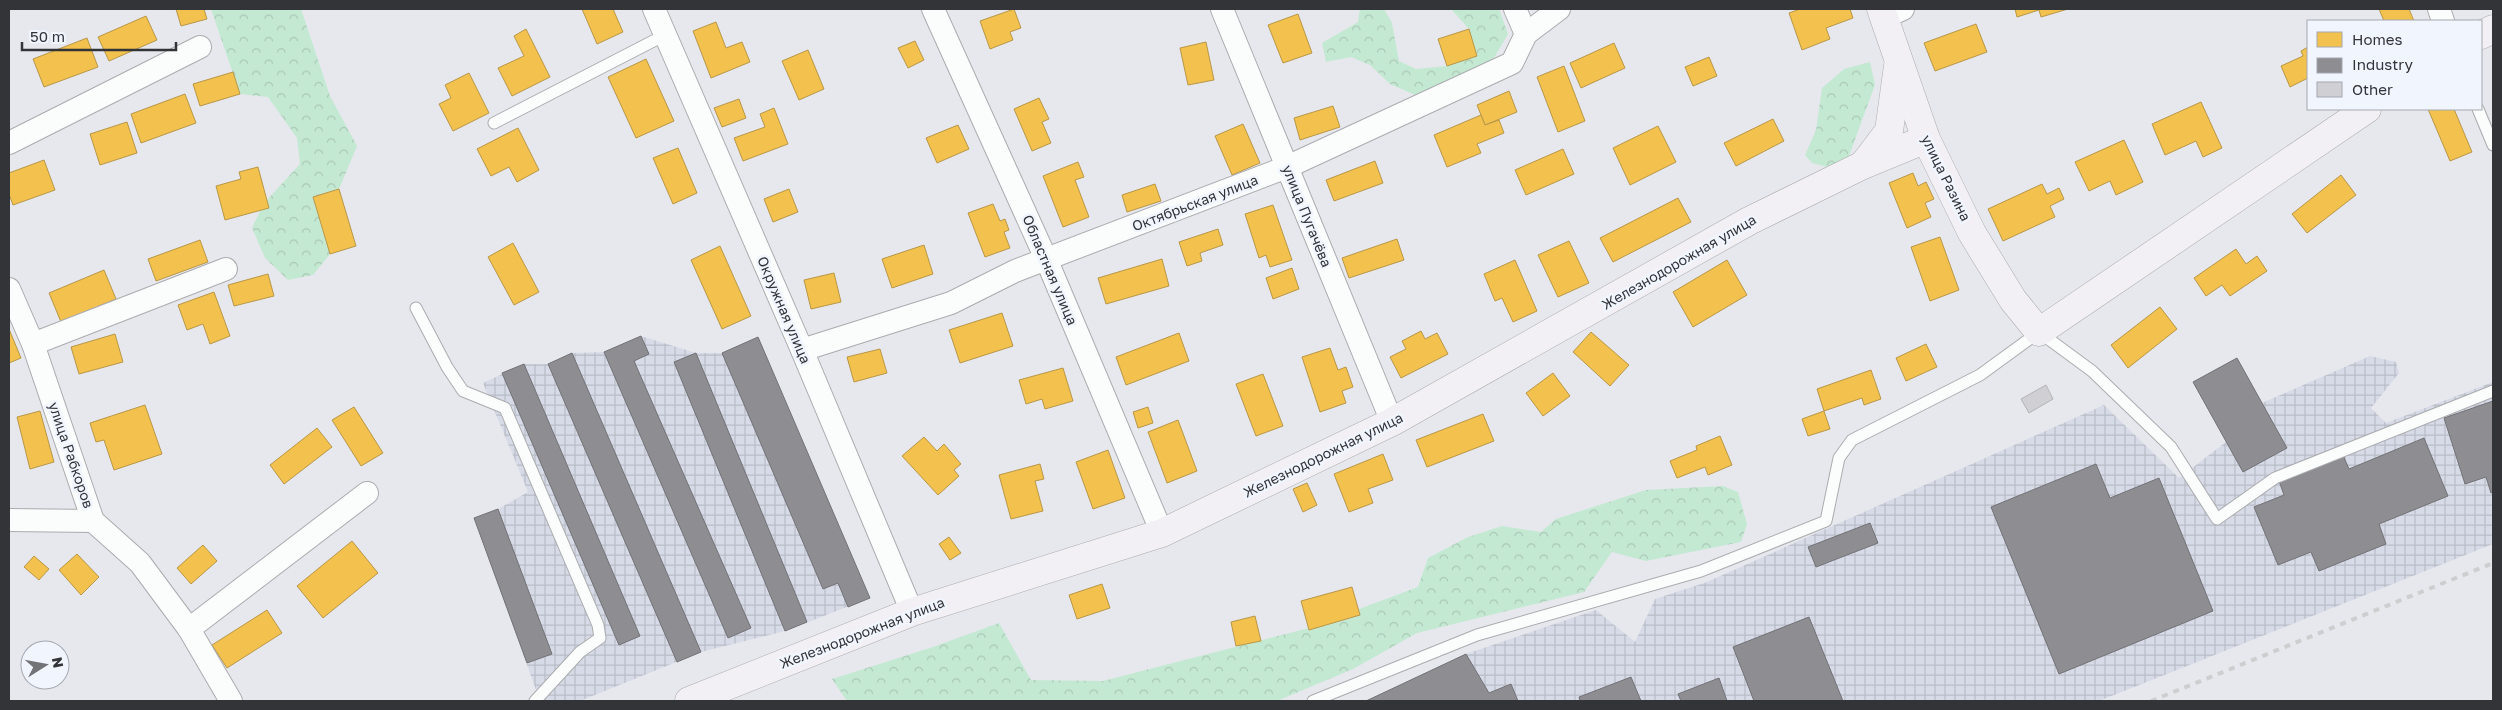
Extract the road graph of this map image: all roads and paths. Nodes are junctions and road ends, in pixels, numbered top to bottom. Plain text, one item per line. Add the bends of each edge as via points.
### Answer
1 (654, 9) edge
2 (933, 9) edge
3 (1222, 9) edge
4 (1515, 9) edge
5 (1559, 9) edge
6 (1890, 12) edge
7 (1526, 34) junction
8 (665, 35) junction
9 (200, 47) dead end
10 (1899, 58) junction
11 (2366, 110) edge
12 (2478, 110) edge
13 (494, 123) dead end
14 (1926, 139) junction
15 (9, 144) edge
16 (2493, 145) edge
17 (1863, 165) junction
18 (1287, 167) junction
19 (1047, 261) junction
20 (226, 269) dead end
21 (9, 289) edge
22 (416, 308) dead end
23 (2039, 332) junction
24 (33, 344) junction
25 (802, 350) junction
26 (2493, 391) edge
27 (1392, 422) junction
28 (367, 494) dead end
29 (9, 520) edge
30 (93, 521) junction
31 (1162, 533) junction
32 (912, 612) junction
33 (189, 629) junction
34 (231, 701) edge
35 (535, 701) edge
36 (689, 701) edge
37 (1313, 701) edge

1 - 8 street, Окружная улица
2 - 19 street, Областная улица
3 - 18 street, улица Пугачёва
4 - 7 street
5 - 7 street, Октябрьская улица
6 - 10 street, улица Разина
7 - 18 street, Октябрьская улица via 1512,63
8 - 13 lane
8 - 25 street, Окружная улица
9 - 15 street
10 - 14 street, улица Разина
10 - 17 street via 1889,130
11 - 23 street
12 - 16 lane
14 - 17 street, Железнодорожная улица
14 - 23 street, улица Разина via 1972,233 2014,300
17 - 27 street, Железнодорожная улица via 1749,222
18 - 19 street, Октябрьская улица
18 - 27 street, улица Пугачёва
19 - 25 street, Октябрьская улица via 1015,271 951,304
19 - 31 street, Областная улица
20 - 24 street
21 - 24 street, улица Рабкоров
22 - 35 lane via 463,391 505,408 598,626 600,638 580,652
23 - 26 lane via 2092,371 2171,447 2217,519 2275,478
23 - 37 lane via 1980,375 1852,440 1839,458 1826,522 1701,571 1477,635
24 - 30 street, улица Рабкоров
25 - 32 street, Окружная улица
27 - 31 street, Железнодорожная улица
28 - 33 street
29 - 30 street
30 - 33 street, улица Рабкоров via 140,564
31 - 32 street, Железнодорожная улица
32 - 36 street, Железнодорожная улица
33 - 34 street, улица Рабкоров

